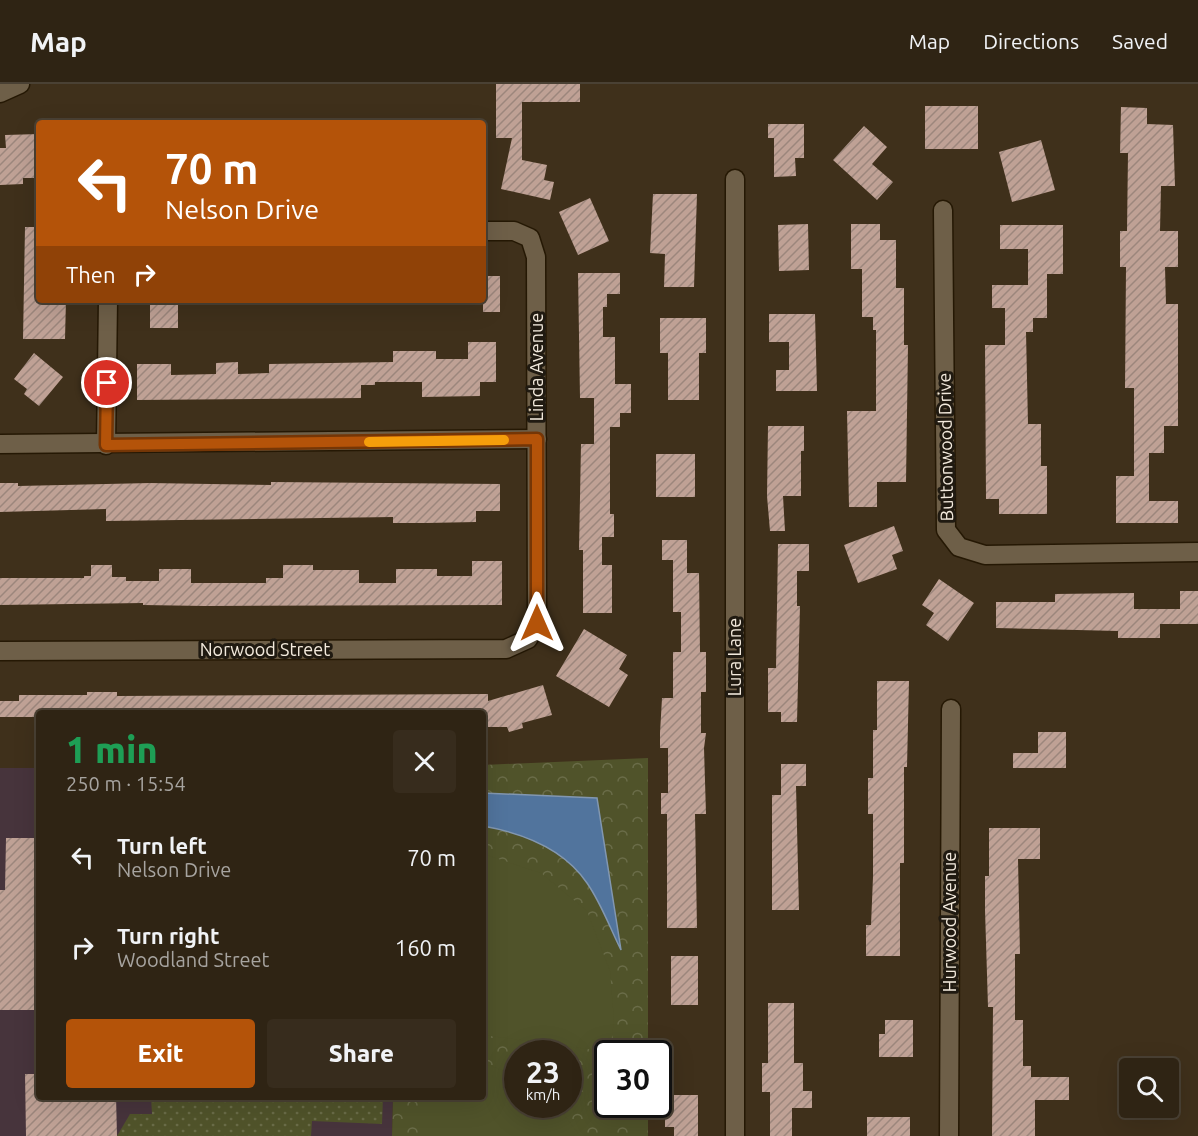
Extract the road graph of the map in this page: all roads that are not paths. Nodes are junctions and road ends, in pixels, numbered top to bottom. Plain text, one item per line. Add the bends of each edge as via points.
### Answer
1 (20, 84) edge
2 (0, 93) edge
3 (735, 179) dead end
4 (943, 210) dead end
5 (486, 231) edge
6 (108, 303) edge
7 (537, 439) junction
8 (0, 444) edge
9 (106, 445) junction
10 (1198, 552) edge
11 (528, 639) joint
12 (0, 651) edge
13 (951, 709) dead end
14 (735, 1136) edge
15 (949, 1136) edge

1 - 2 street
3 - 14 street, Lura Lane
4 - 10 street, Buttonwood Drive via 946,530 960,547 984,555
5 - 7 street, Linda Avenue via 514,231 530,238 536,257
6 - 9 street
7 - 9 street
7 - 11 street, Linda Avenue via 537,623
8 - 9 street
11 - 12 street, Norwood Street via 506,649
13 - 15 street, Hurwood Avenue

